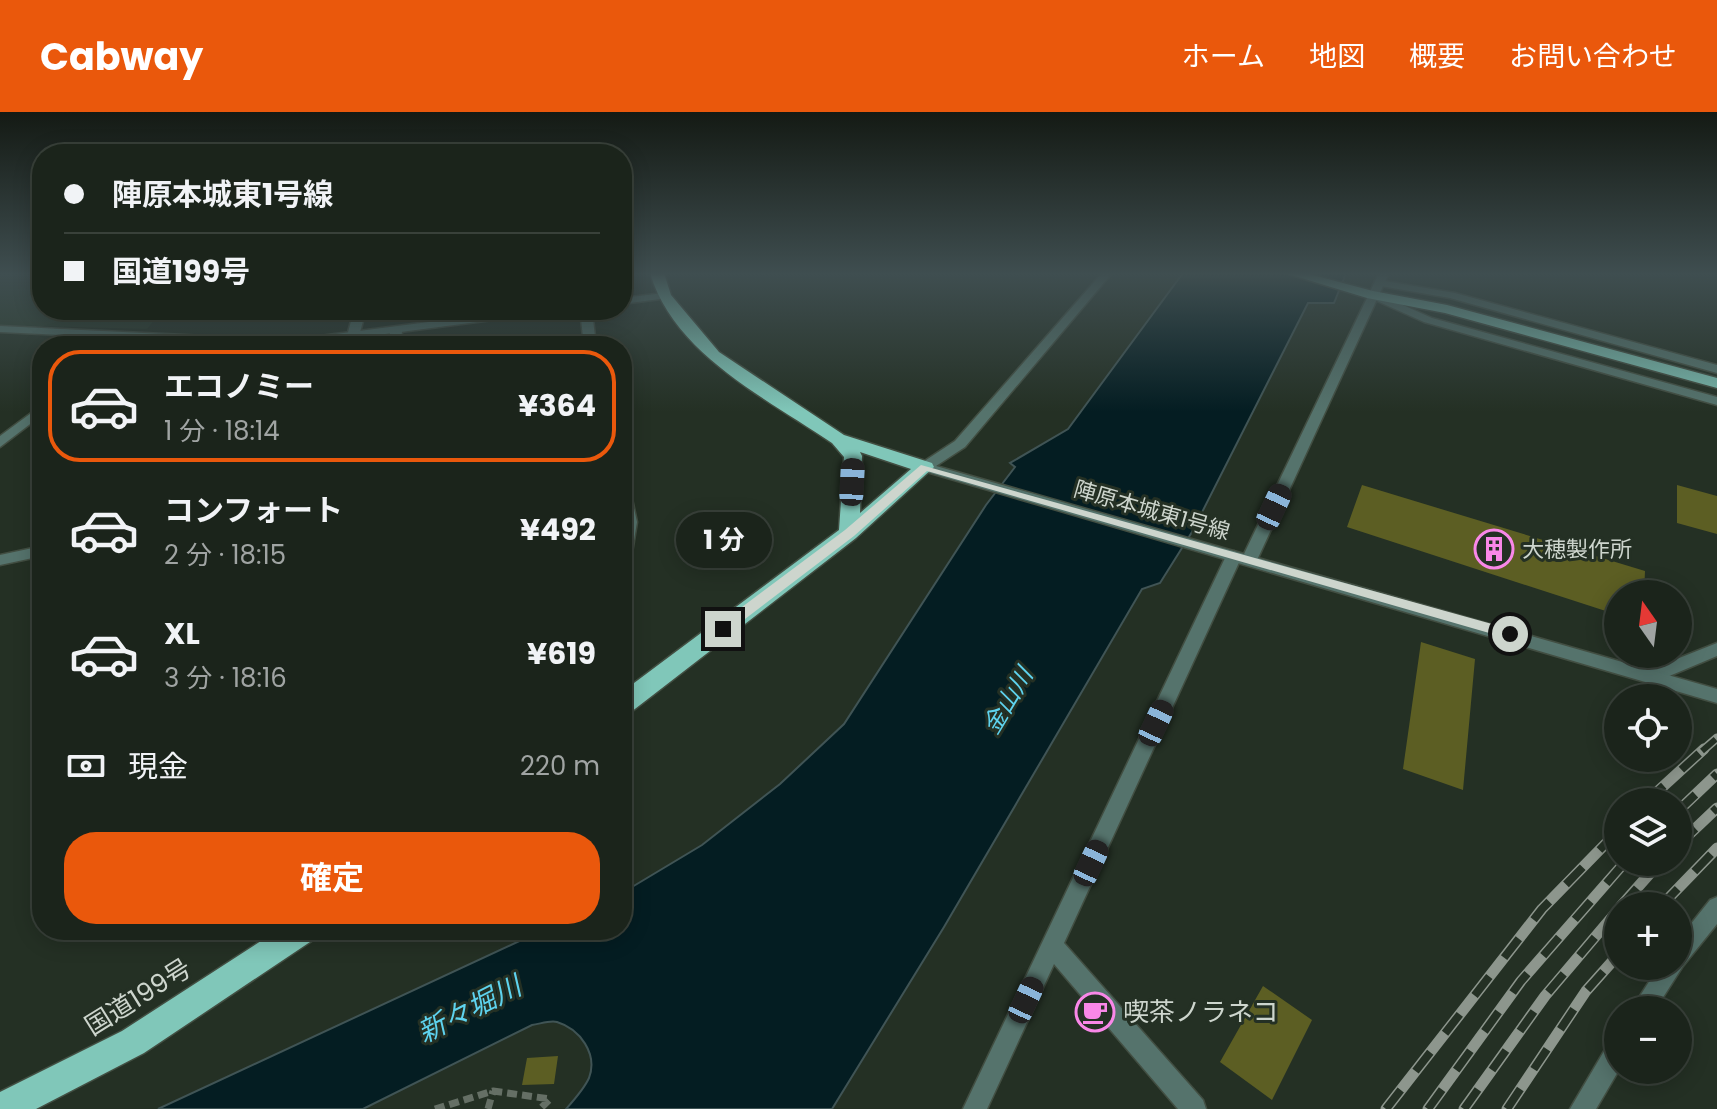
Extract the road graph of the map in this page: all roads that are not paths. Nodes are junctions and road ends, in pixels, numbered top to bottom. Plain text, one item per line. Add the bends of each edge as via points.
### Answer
1 (357, 320) edge
2 (475, 320) edge
3 (684, 320) edge
4 (1067, 320) edge
5 (1360, 320) edge
6 (1427, 320) edge
7 (1485, 320) edge
8 (1539, 320) edge
9 (0, 329) edge
10 (396, 331) junction
11 (132, 336) edge
12 (353, 336) joint
13 (396, 336) edge
14 (1717, 369) edge
15 (1717, 383) edge
16 (1717, 401) edge
17 (32, 417) edge
18 (838, 439) junction
19 (0, 443) edge
20 (925, 467) junction
21 (849, 533) junction
22 (32, 553) edge
23 (1242, 558) junction
24 (0, 560) edge
25 (1717, 649) edge
26 (1655, 675) junction
27 (1717, 696) edge
28 (632, 697) edge
29 (1717, 907) edge
30 (1692, 939) edge
31 (288, 940) edge
32 (1052, 946) junction
33 (1604, 1072) edge
34 (2, 1109) edge
35 (975, 1109) edge
36 (1194, 1109) edge
37 (1582, 1109) edge

1 - 12 street
2 - 10 street
3 - 18 highway via 713,355
4 - 20 street via 960,444
5 - 23 street
6 - 16 street
7 - 15 main road
8 - 14 street
9 - 11 street
10 - 12 street
10 - 13 street
17 - 19 street
18 - 20 highway
18 - 21 highway via 853,456
20 - 21 highway
20 - 23 street, 陣原本城東1号線
21 - 28 highway
22 - 24 street
23 - 26 street, 陣原本城東1号線
23 - 32 street
25 - 26 street
26 - 27 street, 陣原本城東1号線
29 - 30 street
31 - 34 highway, 国道199号 via 133,1042
32 - 35 street
32 - 36 street
33 - 37 street

